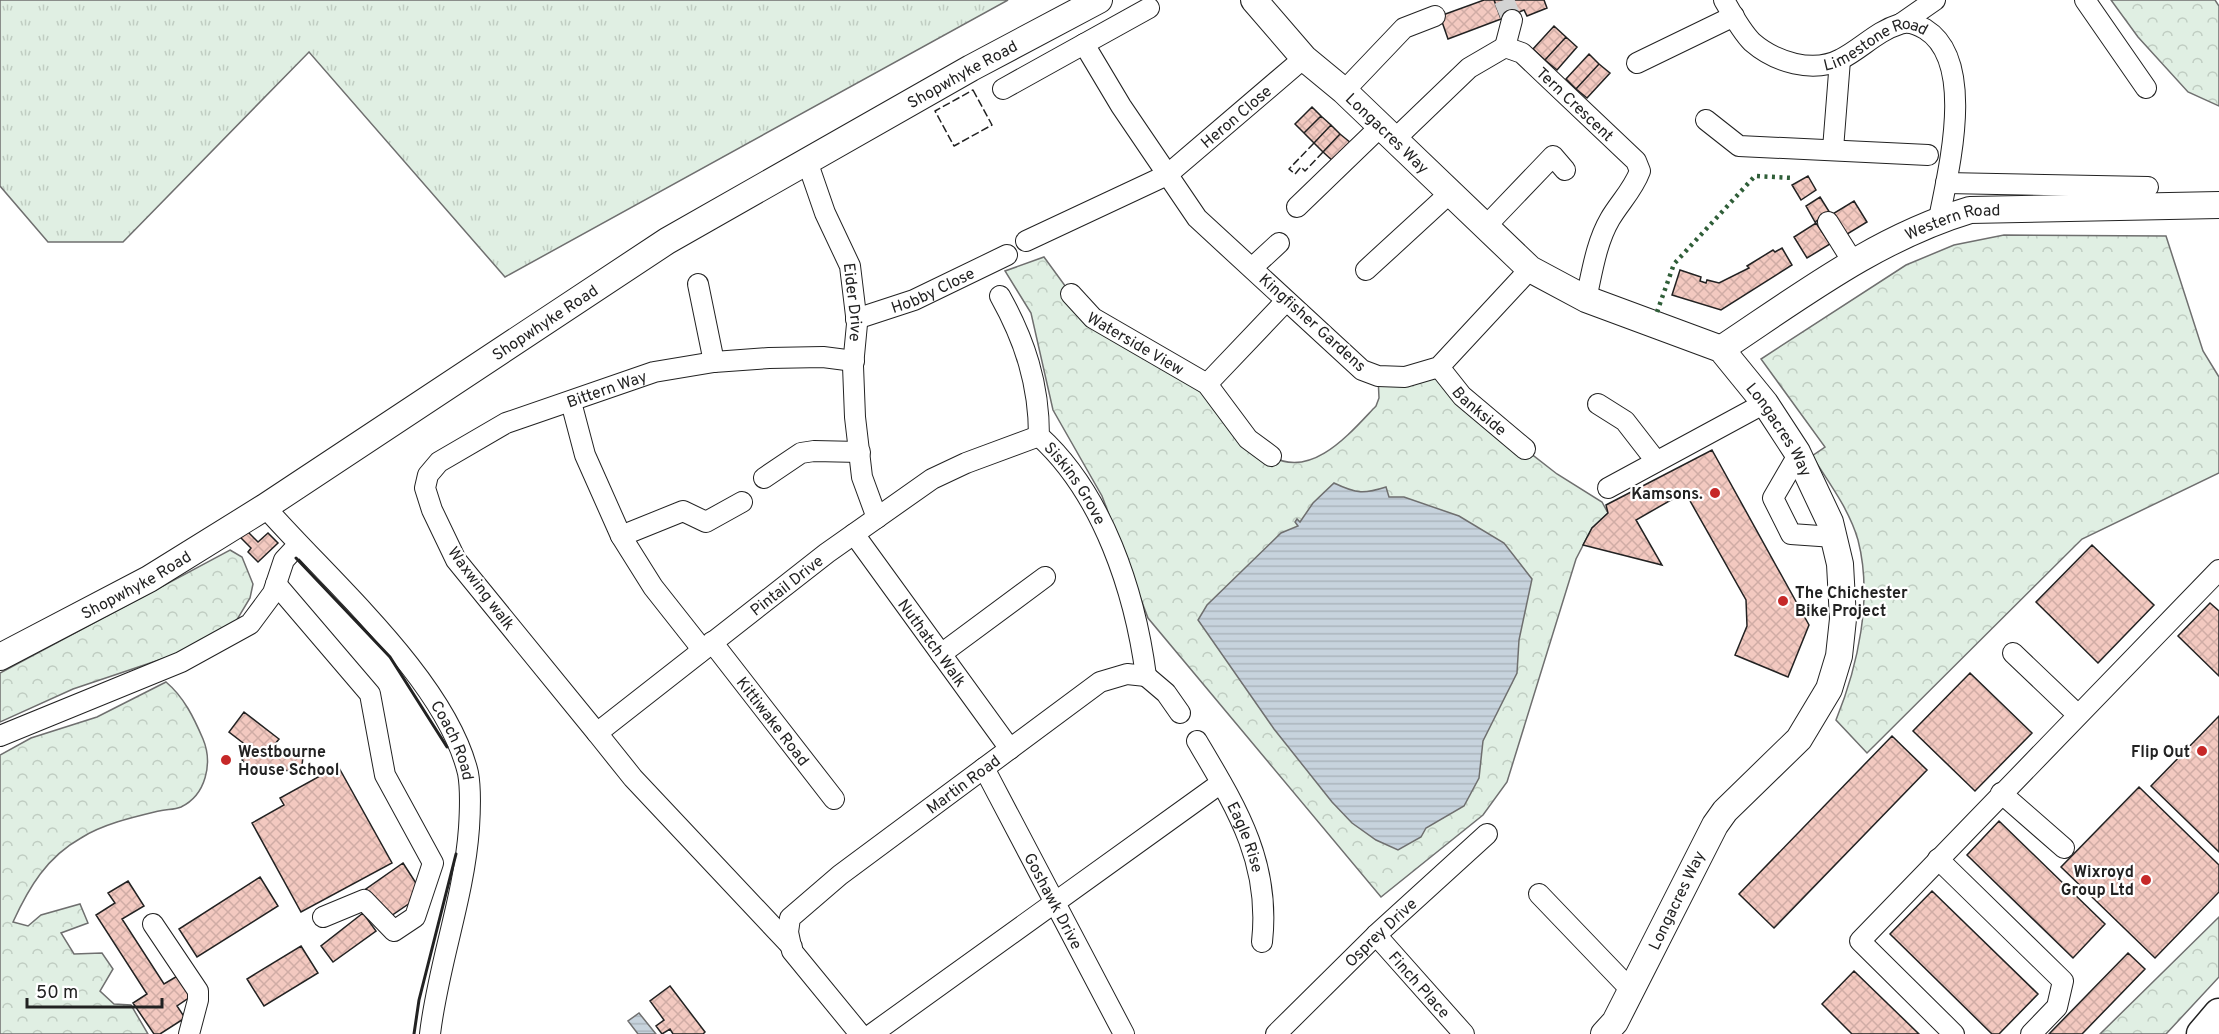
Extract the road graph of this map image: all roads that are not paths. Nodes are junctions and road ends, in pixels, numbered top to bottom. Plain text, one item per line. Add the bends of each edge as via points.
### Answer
1 (1099, 0) edge
2 (1254, 0) edge
3 (1935, 0) edge
4 (2085, 0) edge
5 (1149, 8) dead end
6 (1729, 8) edge
7 (1436, 16) dead end
8 (1512, 20) tunnel mouth
9 (1902, 23) junction
10 (1084, 44) junction
11 (1505, 47) junction
12 (1304, 58) junction
13 (1840, 60) junction
14 (1637, 63) dead end
15 (2146, 88) dead end
16 (1003, 89) dead end
17 (1344, 91) junction
18 (1706, 120) dead end
19 (1388, 132) junction
20 (1833, 149) junction
21 (1928, 155) dead end
22 (807, 161) junction
23 (1565, 170) dead end
24 (1167, 174) junction
25 (1946, 183) junction
26 (2148, 187) dead end
27 (1451, 192) junction
28 (2219, 205) edge
29 (1297, 207) dead end
30 (1939, 219) junction
31 (1828, 222) dead end
32 (1486, 226) junction
33 (1026, 241) dead end
34 (1279, 243) dead end
35 (1007, 255) dead end
36 (1853, 262) junction
37 (1253, 267) junction
38 (1530, 269) junction
39 (1366, 270) dead end
40 (698, 284) dead end
41 (1071, 294) dead end
42 (1000, 296) dead end
43 (1586, 299) junction
44 (1286, 301) junction
45 (856, 319) junction
46 (1721, 349) junction
47 (714, 362) junction
48 (854, 362) junction
49 (1439, 367) junction
50 (1207, 384) junction
51 (571, 402) junction
52 (1765, 403) junction
53 (1598, 404) dead end
54 (1039, 436) junction
55 (1525, 449) dead end
56 (860, 453) junction
57 (1798, 455) junction
58 (1272, 456) dead end
59 (1656, 461) junction
60 (764, 478) dead end
61 (1608, 488) dead end
62 (742, 502) dead end
63 (265, 507) junction
64 (877, 518) junction
65 (854, 534) junction
66 (621, 536) junction
67 (1834, 537) junction
68 (298, 545) junction
69 (2218, 573) edge
70 (1045, 577) dead end
71 (276, 584) junction
72 (706, 648) junction
73 (2013, 653) dead end
74 (941, 654) junction
75 (0, 657) edge
76 (1146, 676) junction
77 (1180, 713) dead end
78 (2078, 715) junction
79 (597, 733) junction
80 (0, 736) edge
81 (1197, 741) dead end
82 (1010, 749) junction
83 (984, 768) junction
84 (1221, 783) junction
85 (2001, 794) junction
86 (834, 799) dead end
87 (1487, 834) dead end
88 (2064, 848) dead end
89 (1938, 859) junction
90 (1539, 894) dead end
91 (1055, 902) junction
92 (323, 917) dead end
93 (153, 924) dead end
94 (1376, 935) junction
95 (1262, 942) dead end
96 (792, 947) junction
97 (1631, 990) junction
98 (2219, 1014) edge
99 (1289, 1030) edge
100 (189, 1034) edge
101 (429, 1034) edge
102 (860, 1034) edge
103 (872, 1034) edge
104 (1124, 1034) edge
105 (1464, 1034) edge
106 (1604, 1034) edge
107 (1954, 1034) edge
108 (2031, 1034) edge
109 (2202, 1034) edge

1 - 22 main road, Shopwhyke Road
2 - 12 main road, Longacres Way
3 - 9 street
4 - 15 street
5 - 10 street
6 - 13 street, Limestone Road via 1751,41 1788,62 1808,66
6 - 14 street
7 - 17 street via 1404,28
8 - 11 street
9 - 13 street, Limestone Road
9 - 25 street, Limestone Road via 1917,24 1932,33 1944,49 1952,77 1956,126
10 - 16 street
10 - 24 street via 1120,106
11 - 19 street via 1469,68
11 - 43 street, Tern Crescent via 1522,53 1636,161 1640,171 1599,244
12 - 17 main road, Longacres Way
12 - 24 street, Heron Close
13 - 20 street
17 - 19 main road, Longacres Way
18 - 20 street via 1739,146
19 - 27 main road, Longacres Way
19 - 29 street
20 - 21 street
22 - 45 street, Eider Drive via 827,218 848,258
22 - 63 main road, Shopwhyke Road via 667,241
23 - 32 street via 1553,156
24 - 33 street, Heron Close
24 - 37 street, Kingfisher Gardens via 1197,218
25 - 26 street
25 - 30 street, Limestone Road
27 - 32 main road, Longacres Way
27 - 39 street
28 - 30 main road, Western Road via 1970,210
30 - 36 main road, Western Road
31 - 36 street
32 - 38 main road, Longacres Way
34 - 37 street
35 - 45 street, Hobby Close via 914,300
36 - 46 main road, Western Road
37 - 44 street, Kingfisher Gardens
38 - 43 main road, Longacres Way
38 - 49 street
40 - 47 street
41 - 50 street, Waterside View via 1093,318
42 - 54 street, Siskins Grove via 1028,356 1039,410
43 - 46 main road, Longacres Way
44 - 49 street, Kingfisher Gardens via 1362,370 1378,376 1405,377
44 - 50 street
45 - 48 street, Eider Drive
46 - 52 main road, Longacres Way
47 - 48 street, Bittern Way via 801,357
47 - 51 street, Bittern Way via 654,372
48 - 56 street, Eider Drive
49 - 55 street, Bankside via 1462,396
50 - 58 street, Waterside View via 1248,439
51 - 66 street, Bittern Way via 585,455
51 - 79 street, Waxwing walk via 482,435 439,462 428,475 425,488 456,560
52 - 57 main road, Longacres Way
52 - 59 street
53 - 59 street via 1625,422
54 - 64 street, Pintail Drive via 949,471
54 - 76 street, Siskins Grove via 1059,454 1079,484 1114,553 1140,632
56 - 60 street via 801,453
56 - 64 street, Eider Drive via 862,477
57 - 67 main road, Longacres Way
57 - 67 street via 1773,498 1791,534
59 - 61 street
62 - 66 street via 706,522 683,511
63 - 68 street, Coach Road
63 - 75 main road, Shopwhyke Road via 149,579
64 - 65 street, Pintail Drive
65 - 72 street, Pintail Drive
65 - 74 street, Nuthatch Walk
66 - 72 street, Bittern Way via 653,587 698,644
67 - 97 main road, Longacres Way via 1840,564 1843,619 1839,656 1829,689 1799,739 1715,825
68 - 71 street via 284,560
68 - 101 street, Coach Road via 399,652 448,723 468,774 469,828 463,871
69 - 78 street
70 - 74 street
71 - 80 street via 264,608 250,624 229,637 181,662
71 - 92 street via 370,693 385,775 433,863 415,917 394,931 364,900
72 - 79 street, Pintail Drive
72 - 86 street, Kittiwake Road
73 - 78 street
74 - 82 street, Nuthatch Walk
76 - 77 street via 1166,693
76 - 82 street, Martin Road via 1127,674 1100,682
78 - 85 street
79 - 96 street via 633,778
81 - 84 street, Eagle Rise
82 - 83 street, Martin Road
83 - 91 street, Goshawk Drive
83 - 96 street, Martin Road via 840,875 790,918
84 - 91 street
84 - 95 street, Eagle Rise via 1248,834 1256,861 1263,889
85 - 88 street
85 - 89 street
87 - 94 street, Osprey Drive
89 - 107 street via 1860,941
89 - 108 street via 2063,981 2057,1007
90 - 97 street
91 - 103 street
91 - 104 street, Goshawk Drive
93 - 100 street via 198,991
94 - 99 street, Osprey Drive
94 - 105 street, Finch Place
96 - 102 street
97 - 106 main road, Longacres Way via 1615,1022
98 - 109 highway

